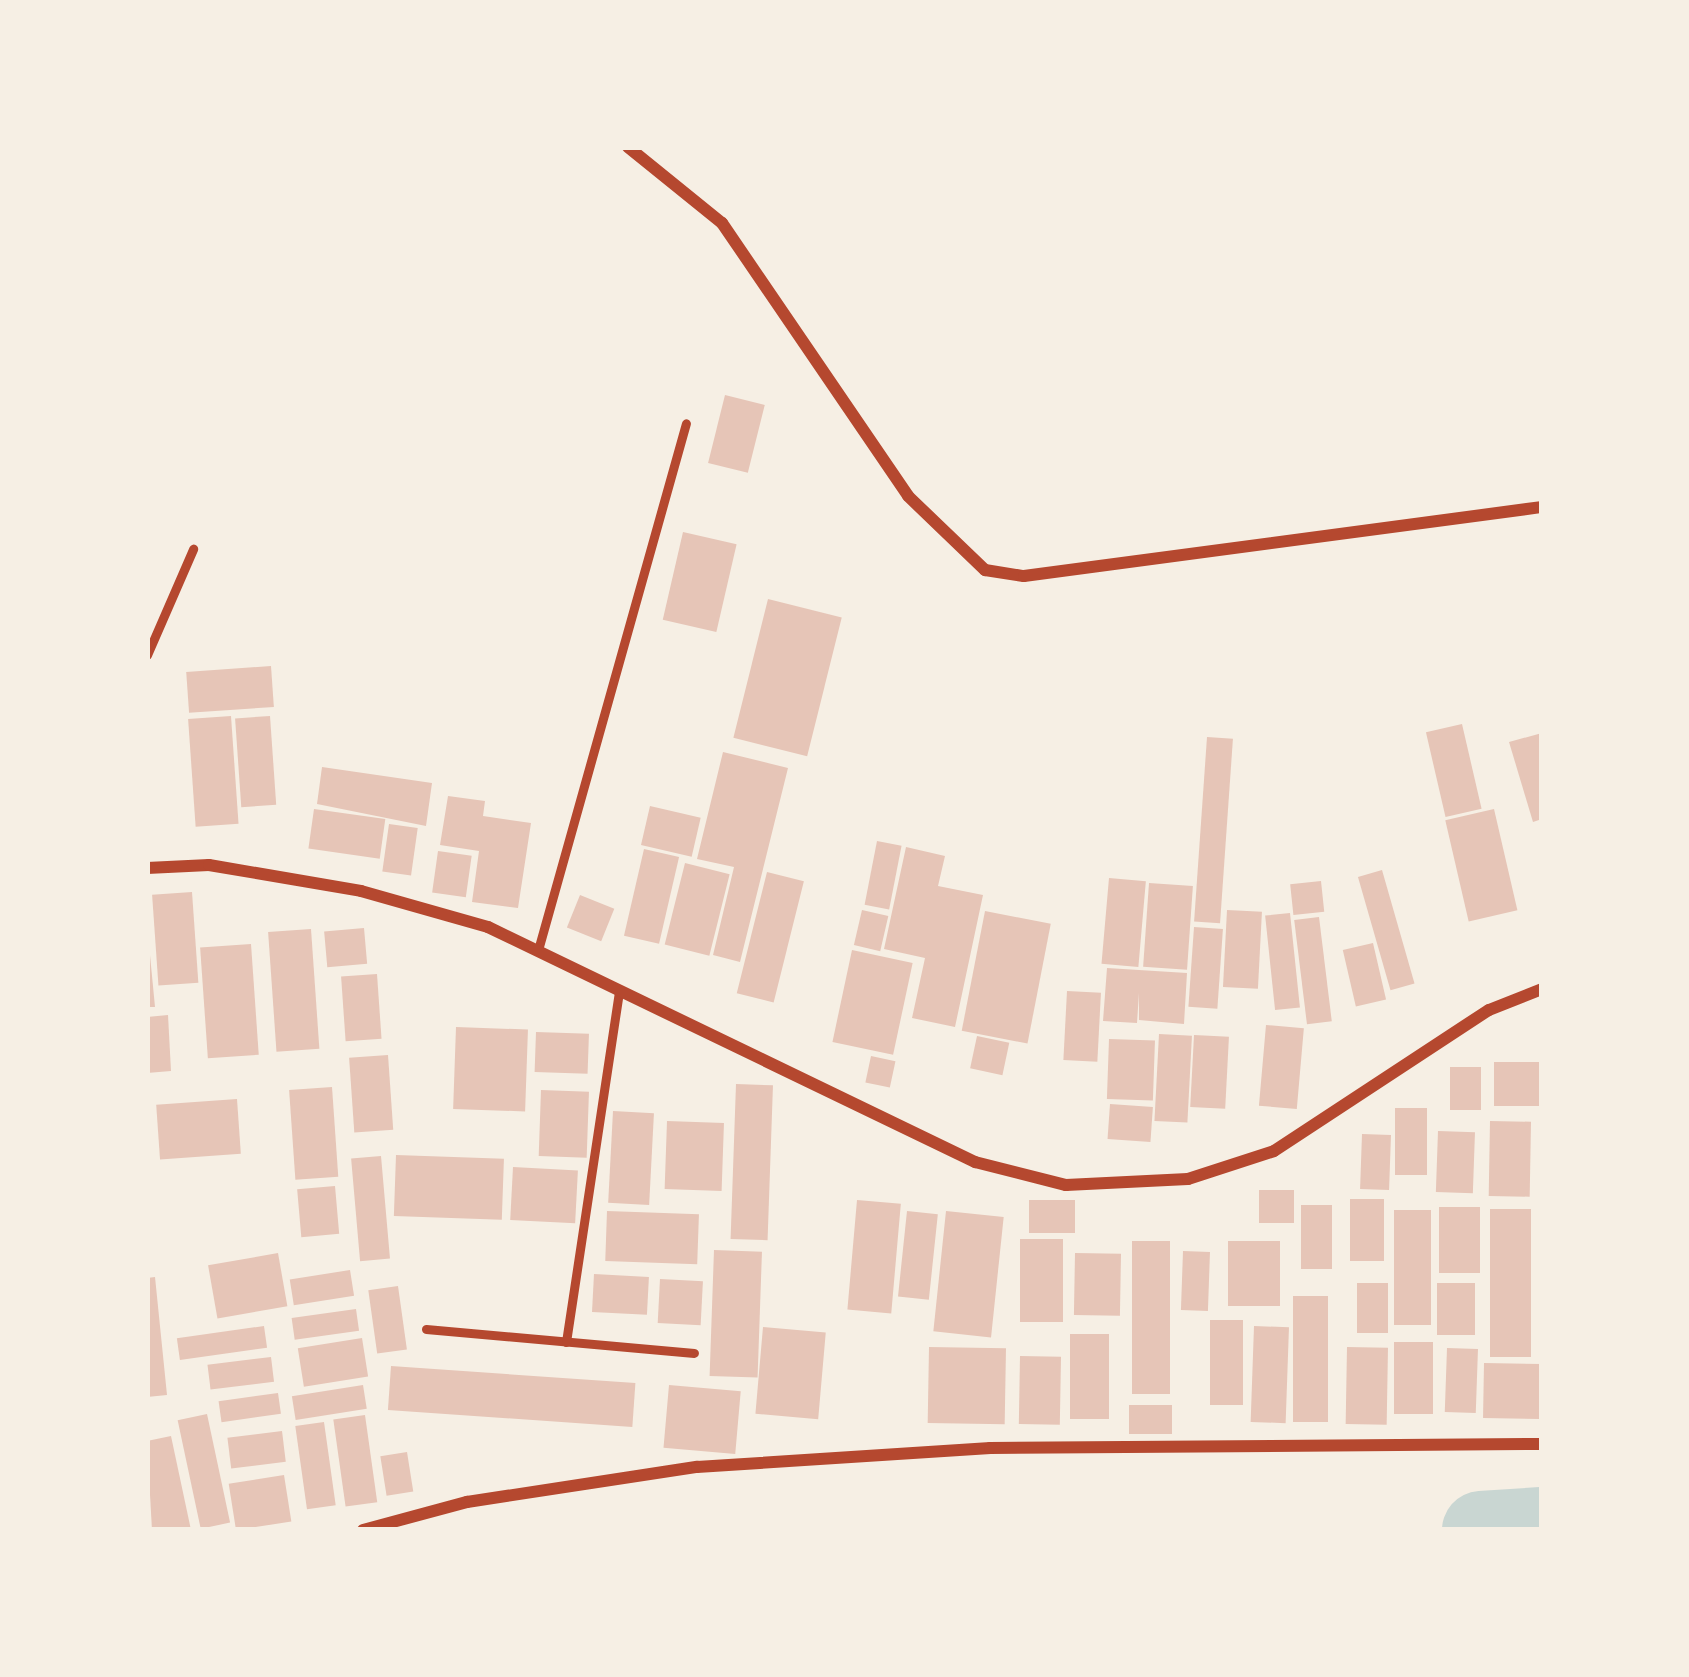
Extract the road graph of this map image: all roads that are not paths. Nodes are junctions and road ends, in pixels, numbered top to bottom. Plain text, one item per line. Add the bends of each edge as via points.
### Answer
1 (628, 147) edge
2 (686, 422) dead end
3 (1542, 507) edge
4 (193, 549) dead end
5 (147, 655) edge
6 (147, 868) edge
7 (538, 950) junction
8 (1542, 989) edge
9 (619, 991) junction
10 (426, 1329) dead end
11 (566, 1342) junction
12 (694, 1354) dead end
13 (1542, 1444) edge
14 (363, 1530) edge

1 - 3 street via 722,223 908,496 985,570 1024,576
2 - 7 lane
4 - 5 lane
6 - 7 street via 208,865 361,891
7 - 9 street
8 - 9 street via 1489,1010 1274,1150 1188,1179 1125,1187 1066,1185 975,1162
9 - 11 lane
10 - 11 lane
11 - 12 lane
13 - 14 street via 989,1448 697,1467 467,1502

